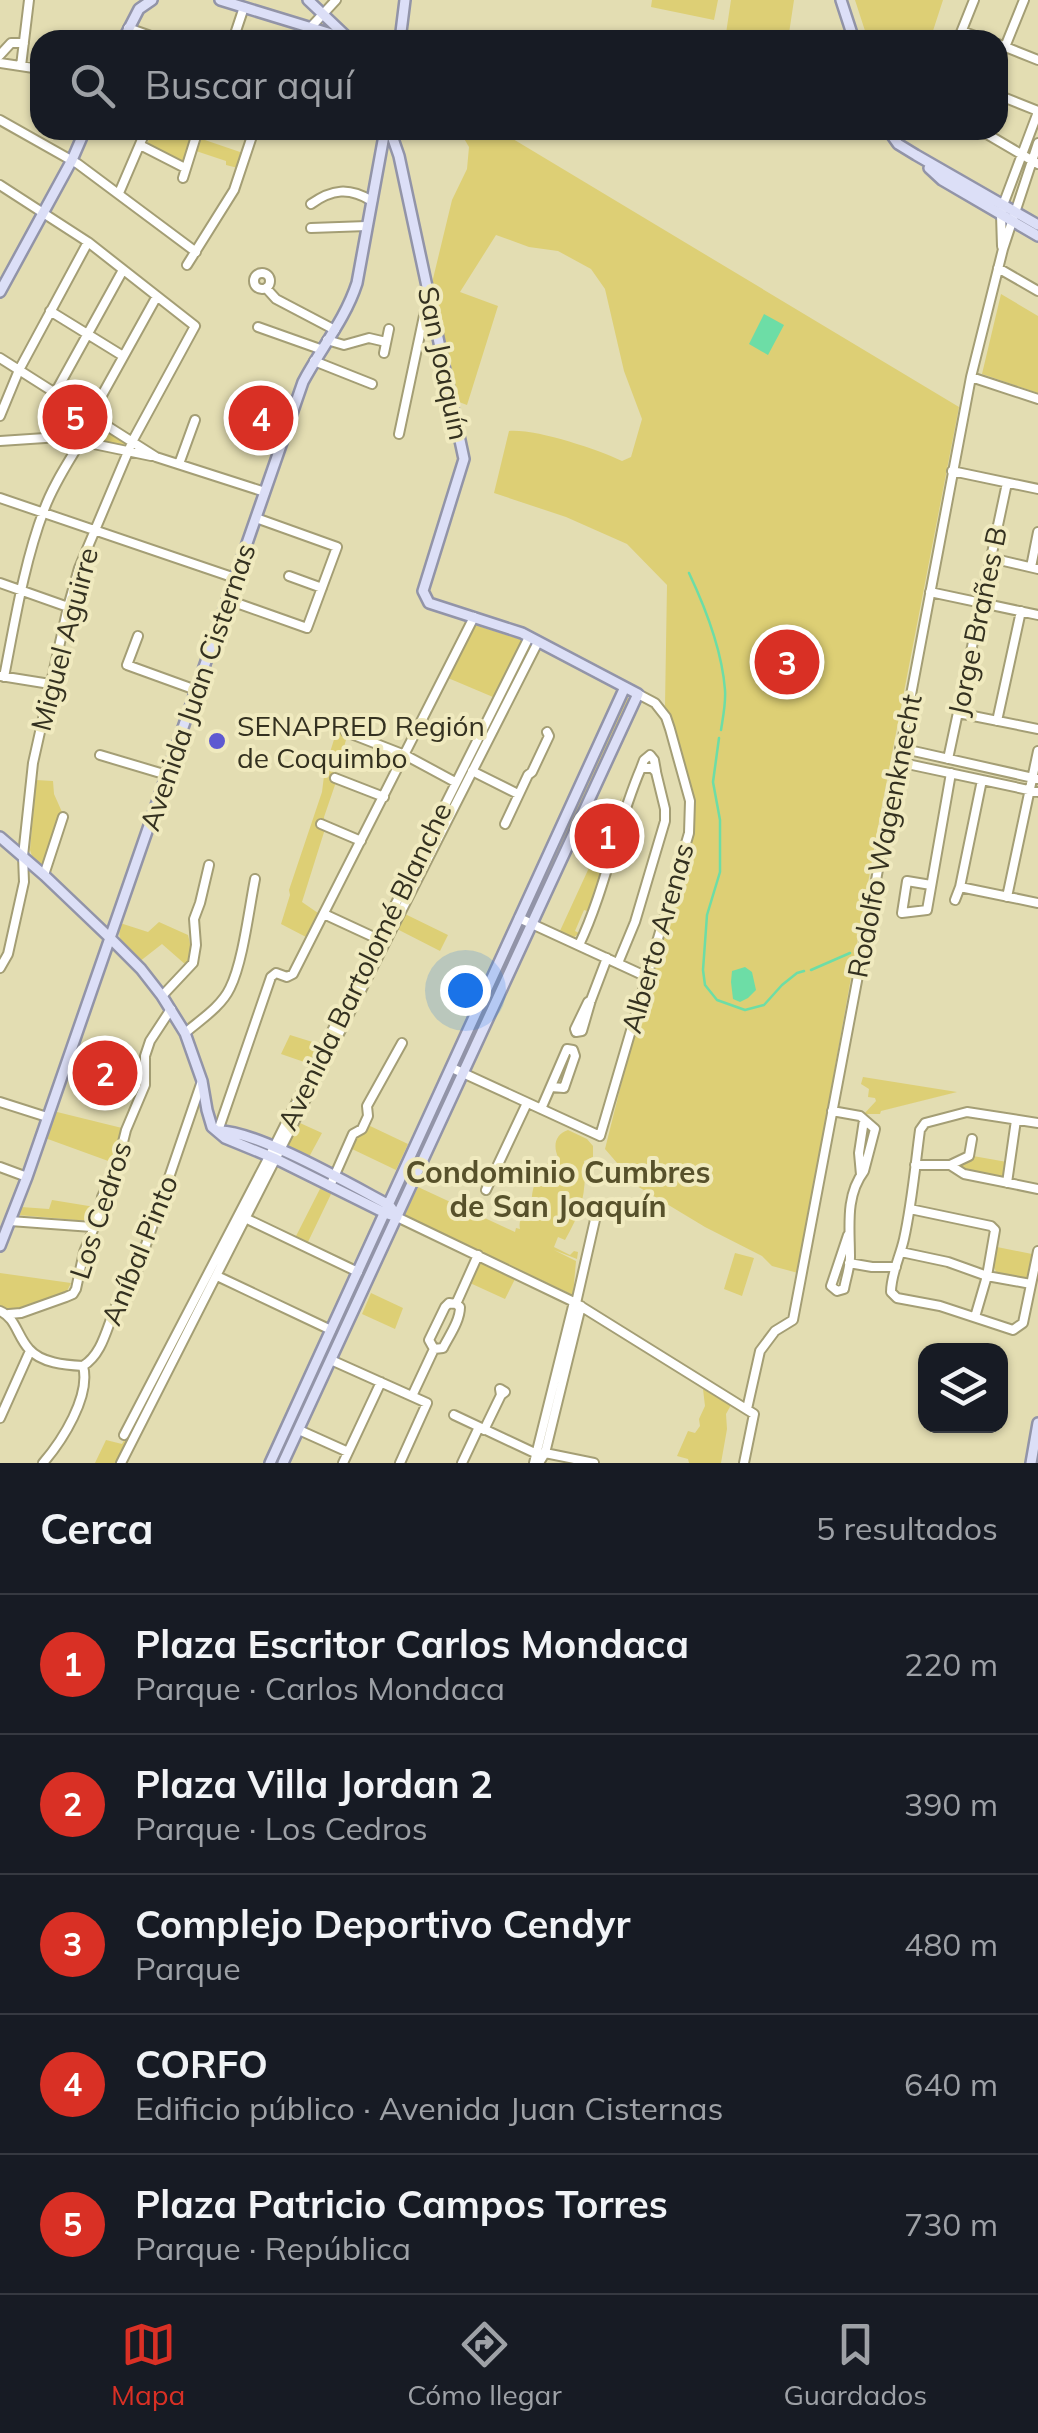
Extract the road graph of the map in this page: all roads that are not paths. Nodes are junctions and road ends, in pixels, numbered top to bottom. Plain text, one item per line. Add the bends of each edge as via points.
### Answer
1 (29, 0) edge
2 (152, 0) edge
3 (220, 0) edge
4 (308, 0) edge
5 (336, 0) edge
6 (405, 0) edge
7 (841, 0) edge
8 (974, 0) edge
9 (1024, 0) edge
10 (138, 4) edge
11 (244, 7) junction
12 (324, 16) junction
13 (128, 28) joint
14 (310, 28) junction
15 (134, 30) edge
16 (236, 30) edge
17 (317, 30) edge
18 (339, 30) edge
19 (401, 30) edge
20 (851, 30) edge
21 (962, 30) edge
22 (1008, 33) edge
23 (24, 44) junction
24 (1008, 48) edge
25 (0, 54) edge
26 (1038, 60) edge
27 (0, 63) edge
28 (21, 66) junction
29 (30, 68) edge
30 (1008, 99) edge
31 (1038, 112) edge
32 (0, 120) edge
33 (30, 137) edge
34 (36, 140) edge
35 (81, 140) edge
36 (142, 140) edge
37 (195, 140) edge
38 (251, 140) edge
39 (385, 140) edge
40 (392, 140) edge
41 (895, 140) edge
42 (997, 140) edge
43 (1038, 144) edge
44 (140, 145) junction
45 (1021, 154) junction
46 (72, 160) junction
47 (1035, 162) edge
48 (0, 186) edge
49 (118, 193) junction
50 (372, 201) junction
51 (311, 204) dead end
52 (1002, 210) junction
53 (43, 212) junction
54 (1013, 216) junction
55 (1038, 225) edge
56 (367, 226) junction
57 (311, 228) dead end
58 (1038, 236) edge
59 (88, 242) junction
60 (1002, 249) junction
61 (196, 252) junction
62 (186, 265) dead end
63 (998, 268) junction
64 (123, 270) junction
65 (266, 288) dead end
66 (1, 289) edge
67 (1038, 291) edge
68 (157, 296) junction
69 (431, 302) junction
70 (50, 311) junction
71 (258, 327) dead end
72 (390, 329) dead end
73 (335, 330) junction
74 (86, 334) junction
75 (386, 342) junction
76 (324, 345) junction
77 (384, 354) dead end
78 (123, 356) junction
79 (0, 358) edge
80 (314, 361) junction
81 (19, 370) junction
82 (971, 377) junction
83 (372, 384) dead end
84 (56, 392) junction
85 (1038, 398) edge
86 (91, 415) junction
87 (0, 416) edge
88 (194, 420) dead end
89 (399, 434) dead end
90 (0, 440) edge
91 (81, 440) junction
92 (133, 440) junction
93 (128, 451) junction
94 (156, 456) junction
95 (179, 464) junction
96 (952, 471) junction
97 (1007, 483) junction
98 (1038, 489) edge
99 (265, 492) junction
100 (0, 498) edge
101 (43, 512) junction
102 (256, 518) junction
103 (94, 530) junction
104 (1038, 532) edge
105 (991, 558) junction
106 (1034, 568) edge
107 (289, 576) dead end
108 (235, 578) junction
109 (0, 583) edge
110 (322, 588) junction
111 (21, 590) junction
112 (930, 592) junction
113 (228, 600) junction
114 (981, 603) junction
115 (68, 607) junction
116 (1021, 612) junction
117 (1038, 615) edge
118 (474, 617) junction
119 (138, 636) dead end
120 (534, 639) junction
121 (2, 677) edge
122 (50, 684) junction
123 (625, 688) junction
124 (196, 690) junction
125 (638, 694) junction
126 (958, 712) junction
127 (997, 721) junction
128 (1038, 730) edge
129 (346, 732) dead end
130 (547, 732) dead end
131 (900, 748) junction
132 (1038, 751) edge
133 (405, 755) junction
134 (100, 756) dead end
135 (948, 759) junction
136 (898, 762) junction
137 (472, 771) junction
138 (951, 773) junction
139 (167, 775) junction
140 (336, 778) dead end
141 (1035, 778) edge
142 (982, 780) junction
143 (456, 782) junction
144 (1034, 791) edge
145 (518, 794) junction
146 (384, 796) junction
147 (63, 817) dead end
148 (321, 824) dead end
149 (505, 824) dead end
150 (0, 837) edge
151 (360, 841) junction
152 (24, 856) junction
153 (209, 864) dead end
154 (44, 875) junction
155 (256, 879) dead end
156 (932, 885) junction
157 (960, 887) junction
158 (1008, 896) junction
159 (956, 900) dead end
160 (1038, 903) edge
161 (324, 914) junction
162 (520, 918) junction
163 (532, 924) junction
164 (109, 936) junction
165 (378, 939) junction
166 (579, 945) junction
167 (607, 958) junction
168 (618, 963) junction
169 (0, 968) edge
170 (645, 976) junction
171 (162, 996) junction
172 (590, 1000) dead end
173 (171, 1009) junction
174 (185, 1033) junction
175 (402, 1043) dead end
176 (318, 1066) junction
177 (452, 1068) junction
178 (464, 1074) junction
179 (202, 1081) junction
180 (551, 1087) junction
181 (0, 1102) edge
182 (527, 1103) junction
183 (541, 1109) junction
184 (832, 1111) junction
185 (47, 1117) junction
186 (864, 1120) junction
187 (1016, 1120) junction
188 (1038, 1124) edge
189 (218, 1131) junction
190 (972, 1139) dead end
191 (859, 1152) junction
192 (275, 1153) junction
193 (869, 1154) junction
194 (915, 1165) junction
195 (950, 1166) junction
196 (0, 1167) edge
197 (860, 1175) junction
198 (27, 1177) junction
199 (332, 1181) junction
200 (1007, 1183) junction
201 (1038, 1189) edge
202 (486, 1190) dead end
203 (387, 1209) junction
204 (910, 1209) junction
205 (597, 1211) dead end
206 (242, 1216) junction
207 (398, 1217) junction
208 (10, 1221) junction
209 (92, 1227) junction
210 (1, 1240) edge
211 (228, 1244) junction
212 (1038, 1250) edge
213 (901, 1252) junction
214 (478, 1255) junction
215 (1036, 1265) edge
216 (895, 1271) junction
217 (358, 1272) junction
218 (217, 1276) junction
219 (987, 1276) junction
220 (1034, 1280) edge
221 (343, 1304) junction
222 (456, 1304) junction
223 (577, 1304) junction
224 (354, 1310) junction
225 (4, 1312) edge
226 (976, 1317) junction
227 (330, 1330) junction
228 (434, 1349) junction
229 (30, 1351) junction
230 (331, 1360) junction
231 (82, 1366) junction
232 (381, 1382) junction
233 (501, 1395) dead end
234 (412, 1396) junction
235 (751, 1412) junction
236 (454, 1415) dead end
237 (0, 1418) edge
238 (1038, 1422) edge
239 (483, 1428) junction
240 (299, 1430) junction
241 (124, 1435) dead end
242 (348, 1452) junction
243 (540, 1459) edge
244 (43, 1463) edge
245 (121, 1463) edge
246 (270, 1463) edge
247 (283, 1463) edge
248 (343, 1463) edge
249 (400, 1463) edge
250 (462, 1463) edge
251 (594, 1463) edge
252 (744, 1463) edge
253 (1030, 1463) edge

1 - 23 street
2 - 10 main road
3 - 11 main road
4 - 12 main road
5 - 12 street
6 - 19 main road
7 - 20 main road
8 - 21 street
9 - 22 street
10 - 13 main road
11 - 14 main road
11 - 16 street
12 - 14 street
12 - 18 main road
13 - 15 street
14 - 17 main road
23 - 25 street via 8,45
23 - 28 street
24 - 26 street
27 - 28 street
28 - 29 street
30 - 31 street
31 - 45 street, Rodolfo Wagenknecht
32 - 33 street
34 - 46 street
35 - 46 main road
36 - 44 street
37 - 44 street via 184,173
38 - 61 street via 234,190
39 - 50 main road, Avenida Juan Cisternas
40 - 69 main road, San Joaquín
41 - 52 main road via 942,180
42 - 45 street
43 - 47 street, Rodolfo Wagenknecht
44 - 49 street
45 - 47 street
45 - 52 street, Rodolfo Wagenknecht
46 - 49 street
46 - 53 main road
47 - 54 street, Rodolfo Wagenknecht
48 - 53 street
49 - 61 street
50 - 51 street via 344,190
50 - 56 main road, Avenida Juan Cisternas
52 - 54 main road
52 - 60 street, Rodolfo Wagenknecht
53 - 59 street
53 - 66 main road
54 - 55 main road
54 - 58 main road
54 - 60 street, Rodolfo Wagenknecht
56 - 57 street
56 - 73 main road, Avenida Juan Cisternas via 357,283
59 - 64 street
59 - 70 street
60 - 63 street, Rodolfo Wagenknecht
61 - 62 street
63 - 67 street
63 - 82 street, Rodolfo Wagenknecht
64 - 68 street
64 - 74 street
65 - 73 street
68 - 78 street
68 - 92 street, Miguel Aguirre via 195,326
69 - 89 street
69 - 118 main road, San Joaquín via 464,459 423,592 429,603
70 - 74 street
70 - 81 street
71 - 76 street
72 - 75 street
73 - 76 main road, Avenida Juan Cisternas
74 - 78 street
74 - 84 street
75 - 76 street
75 - 77 street
76 - 80 main road, Avenida Juan Cisternas
78 - 86 street
79 - 81 street
80 - 83 street
80 - 99 main road, Avenida Juan Cisternas
81 - 84 street
81 - 87 street
82 - 85 street
82 - 96 street, Rodolfo Wagenknecht
84 - 86 street
86 - 92 street
88 - 95 street
90 - 91 street
91 - 93 street
91 - 101 street
92 - 93 street, Miguel Aguirre
92 - 94 street
93 - 94 street
93 - 103 street, Miguel Aguirre
94 - 95 street
95 - 99 street
96 - 97 street
96 - 112 street, Rodolfo Wagenknecht
97 - 98 street
97 - 105 street, Jorge Brañes B
99 - 102 main road, Avenida Juan Cisternas
100 - 101 street
101 - 103 street
101 - 111 street
102 - 108 main road, Avenida Juan Cisternas
102 - 110 street via 337,548
103 - 108 street
103 - 115 street, Miguel Aguirre
104 - 106 street
105 - 106 street
105 - 114 street, Jorge Brañes B
107 - 110 street
108 - 113 main road, Avenida Juan Cisternas
109 - 111 street
110 - 113 street via 307,628
111 - 115 street
111 - 121 street
112 - 114 street
112 - 131 street, Rodolfo Wagenknecht
113 - 124 main road, Avenida Juan Cisternas
114 - 116 street
114 - 126 street, Jorge Brañes B
115 - 122 street, Miguel Aguirre
116 - 117 street
116 - 127 street
118 - 120 main road, San Joaquín
118 - 133 street
119 - 124 street via 127,665
120 - 123 main road, San Joaquín
120 - 137 street, Avenida Bartolomé Blanche
120 - 143 street, Avenida Bartolomé Blanche
121 - 122 street
122 - 152 street, Miguel Aguirre
123 - 125 main road, San Joaquín
123 - 162 main road
124 - 139 main road, Avenida Juan Cisternas
125 - 163 main road
125 - 170 street, Alberto Arenas via 666,717 691,816
126 - 127 street
126 - 135 street, Jorge Brañes B
127 - 128 street
129 - 133 street
130 - 145 street
131 - 135 street
131 - 136 street, Rodolfo Wagenknecht
132 - 141 street
133 - 143 street
133 - 146 street
134 - 139 street
135 - 141 street
136 - 138 street
136 - 184 street, Rodolfo Wagenknecht
137 - 145 street
137 - 176 street, Avenida Bartolomé Blanche
138 - 142 street
138 - 156 street
139 - 164 main road, Avenida Juan Cisternas
140 - 146 street
141 - 144 street
142 - 144 street
142 - 157 street
143 - 165 street, Avenida Bartolomé Blanche
144 - 158 street
145 - 149 street
146 - 151 street
147 - 154 street
148 - 151 street
150 - 152 main road
151 - 161 street
152 - 154 main road
152 - 169 street, Miguel Aguirre via 24,882
153 - 171 street via 194,919 193,963
154 - 164 main road
155 - 174 street via 230,990
156 - 156 street via 927,910 902,914 907,881
157 - 158 street
157 - 159 street
158 - 160 street
161 - 165 street
161 - 189 street via 293,974 270,977
162 - 163 street
162 - 177 main road
163 - 166 street
163 - 178 main road
164 - 171 main road
164 - 185 main road, Avenida Juan Cisternas
165 - 176 street, Avenida Bartolomé Blanche
166 - 167 street
166 - 168 street via 641,768 652,768 665,820
167 - 168 street
167 - 172 street
168 - 170 street
170 - 183 street, Alberto Arenas via 600,1136
171 - 173 main road
173 - 174 main road
173 - 209 street, Los Cedros via 150,1041 145,1085
174 - 179 main road
175 - 199 street
176 - 192 street, Avenida Bartolomé Blanche
177 - 178 street
177 - 203 main road
178 - 182 street
178 - 207 main road
179 - 189 main road
179 - 231 street, Aníbal Pinto via 136,1274 101,1346
180 - 180 street via 564,1088 573,1050 568,1049
180 - 183 street
181 - 185 street
182 - 183 street
182 - 202 street
184 - 186 street
184 - 235 street, Rodolfo Wagenknecht via 793,1320 760,1350
185 - 198 main road, Avenida Juan Cisternas
186 - 191 street
186 - 193 street via 875,1126
187 - 188 street
187 - 194 street via 967,1112 925,1123
187 - 200 street
189 - 192 main road
190 - 195 street via 969,1156
191 - 193 street
191 - 197 street
192 - 199 main road
192 - 206 street, Avenida Bartolomé Blanche
193 - 197 street
194 - 195 street
194 - 204 street
195 - 200 street
196 - 198 street
197 - 216 street via 846,1259
198 - 208 main road, Avenida Juan Cisternas
199 - 203 main road
200 - 201 street
203 - 207 main road
203 - 217 main road
204 - 213 street
204 - 219 street via 990,1226 996,1234
205 - 223 street
206 - 211 street, Avenida Bartolomé Blanche
206 - 217 street
207 - 214 street
207 - 224 main road
208 - 209 street
208 - 210 main road, Avenida Juan Cisternas
209 - 225 street, Los Cedros via 72,1294 20,1313
211 - 218 street, Avenida Bartolomé Blanche
211 - 241 street, Avenida Bartolomé Blanche
212 - 215 street
213 - 216 street
213 - 219 street
214 - 222 street
214 - 223 street
215 - 220 street
216 - 226 street via 897,1298
217 - 221 main road
218 - 227 street
218 - 245 street, Avenida Bartolomé Blanche
219 - 220 street
219 - 226 street
220 - 226 street via 1019,1328
221 - 224 street
221 - 227 main road
222 - 228 street via 460,1313 444,1348
222 - 228 street via 445,1307 429,1340
223 - 235 street
223 - 243 street
224 - 230 main road
225 - 229 street
227 - 246 main road
228 - 234 street
229 - 231 street
229 - 237 street
230 - 232 street
230 - 240 main road
231 - 244 street, Aníbal Pinto via 82,1396
232 - 234 street
232 - 242 street
233 - 239 street
234 - 249 street via 427,1403
235 - 252 street, Rodolfo Wagenknecht
236 - 239 street
238 - 253 main road
239 - 243 street
239 - 250 street
240 - 242 street
240 - 247 main road
242 - 248 street
243 - 251 street

